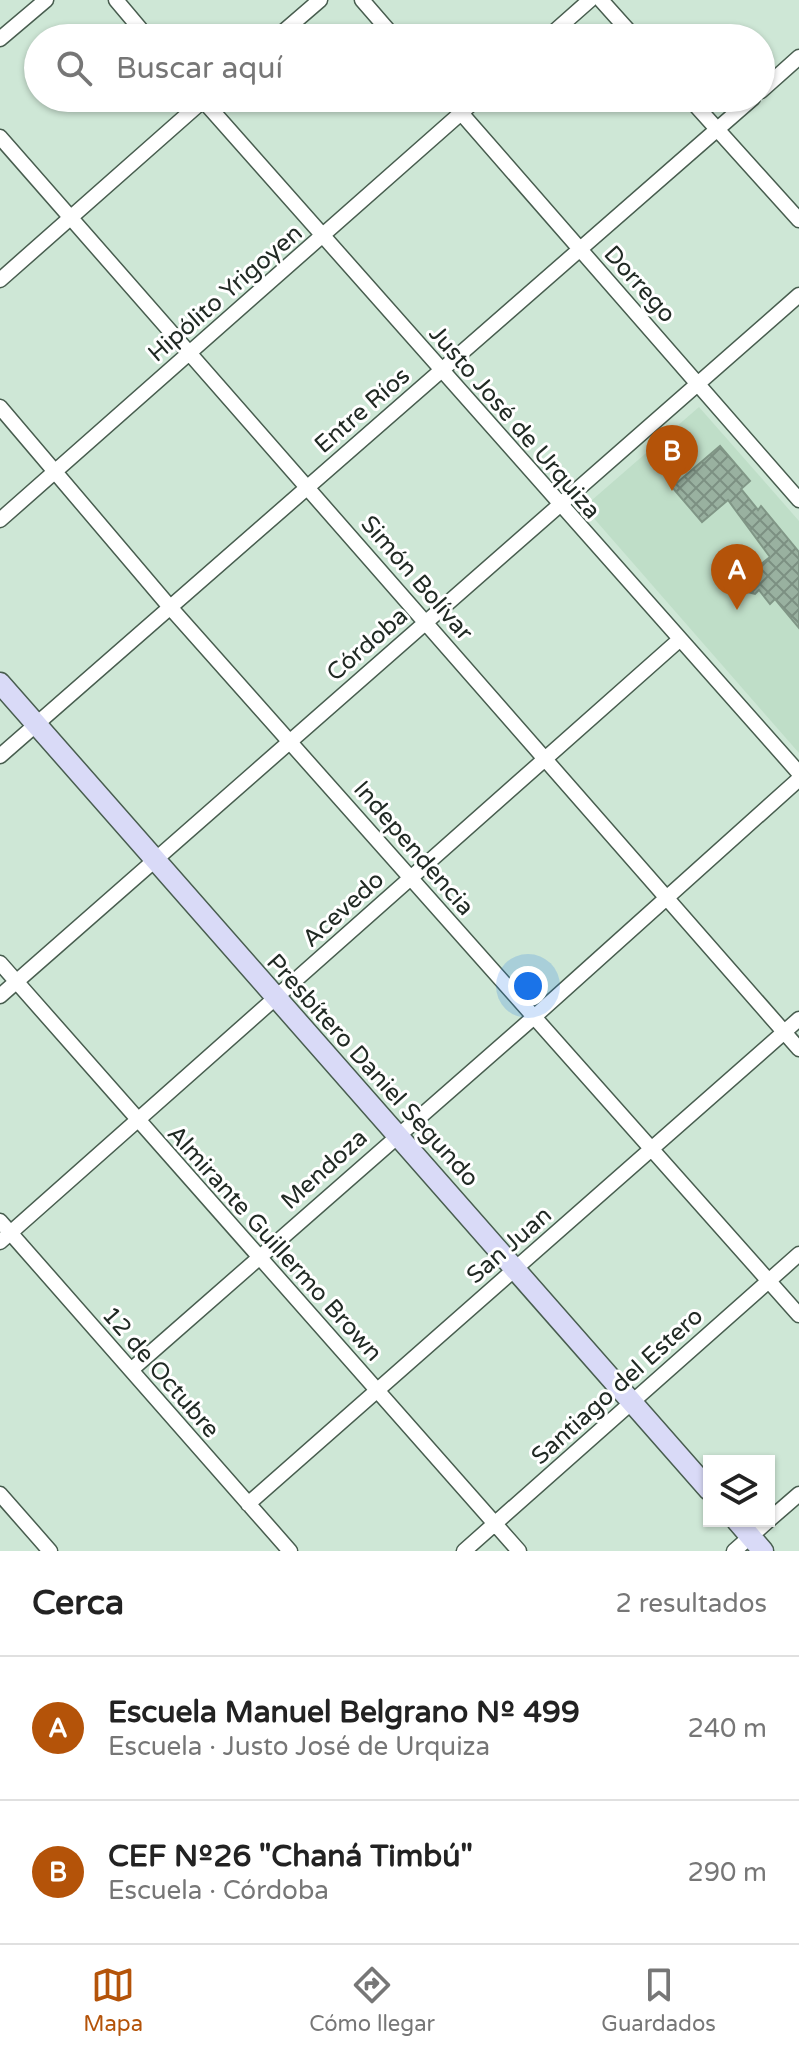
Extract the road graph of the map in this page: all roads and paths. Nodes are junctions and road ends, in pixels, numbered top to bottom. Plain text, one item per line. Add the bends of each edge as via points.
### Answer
1 (46, 0) edge
2 (116, 0) edge
3 (320, 0) edge
4 (362, 0) edge
5 (590, 0) edge
6 (601, 0) edge
7 (136, 24) edge
8 (292, 24) edge
9 (383, 24) edge
10 (563, 24) edge
11 (622, 24) edge
12 (0, 39) edge
13 (799, 57) edge
14 (775, 78) edge
15 (189, 112) edge
16 (214, 112) edge
17 (461, 112) joint
18 (701, 112) edge
19 (737, 112) edge
20 (717, 130) junction
21 (0, 137) edge
22 (71, 219) junction
23 (799, 220) edge
24 (321, 238) junction
25 (579, 249) junction
26 (0, 280) edge
27 (799, 295) edge
28 (189, 354) junction
29 (442, 371) junction
30 (698, 383) junction
31 (0, 407) edge
32 (56, 471) junction
33 (307, 486) junction
34 (799, 500) edge
35 (559, 505) junction
36 (0, 520) edge
37 (169, 606) junction
38 (426, 622) junction
39 (678, 641) junction
40 (0, 683) edge
41 (36, 723) junction
42 (290, 739) junction
43 (0, 756) edge
44 (546, 758) junction
45 (799, 776) edge
46 (155, 859) junction
47 (411, 878) junction
48 (667, 899) junction
49 (0, 963) edge
50 (16, 981) junction
51 (0, 996) edge
52 (274, 999) junction
53 (534, 1017) junction
54 (799, 1019) edge
55 (784, 1032) junction
56 (799, 1049) edge
57 (137, 1120) junction
58 (395, 1135) junction
59 (652, 1149) junction
60 (3, 1232) edge
61 (799, 1254) edge
62 (259, 1257) junction
63 (515, 1268) junction
64 (770, 1280) junction
65 (799, 1315) edge
66 (131, 1370) junction
67 (377, 1391) junction
68 (632, 1403) junction
69 (703, 1483) edge
70 (0, 1494) edge
71 (799, 1494) edge
72 (248, 1504) junction
73 (775, 1515) edge
74 (496, 1524) junction
75 (750, 1536) edge
76 (50, 1551) edge
77 (290, 1551) edge
78 (464, 1551) edge
79 (519, 1551) edge
80 (734, 1551) edge

1 - 12 street
2 - 7 street
3 - 8 street
4 - 9 street
5 - 10 street
6 - 11 street
13 - 14 street
15 - 22 street
16 - 24 street, Justo José de Urquiza
17 - 24 street, Hipólito Yrigoyen
17 - 25 street, Dorrego
18 - 20 street
19 - 20 street, Entre Ríos
20 - 23 street
20 - 25 street, Entre Ríos
21 - 22 street, Simón Bolívar
22 - 26 street
22 - 28 street, Simón Bolívar
24 - 28 street, Hipólito Yrigoyen
24 - 29 street, Justo José de Urquiza
25 - 29 street, Entre Ríos
25 - 30 street, Dorrego
27 - 30 street, Córdoba
28 - 32 street, Hipólito Yrigoyen
28 - 33 street, Simón Bolívar
29 - 33 street, Entre Ríos
29 - 35 street, Justo José de Urquiza
30 - 34 street, Dorrego
30 - 35 street, Córdoba
31 - 32 street, Independencia
32 - 36 street, Hipólito Yrigoyen
32 - 37 street, Independencia
33 - 37 street, Entre Ríos
33 - 38 street, Simón Bolívar
35 - 38 street, Córdoba
35 - 39 street, Justo José de Urquiza
37 - 41 street, Entre Ríos
37 - 42 street, Independencia
38 - 42 street, Córdoba
38 - 44 street, Simón Bolívar
39 - 44 street, Acevedo
39 - 45 street, Justo José de Urquiza
40 - 41 main road, Presbítero Daniel Segundo
41 - 43 street, Entre Ríos
41 - 46 main road, Presbítero Daniel Segundo
42 - 46 street, Córdoba
42 - 47 street, Independencia
44 - 47 street, Acevedo
44 - 48 street, Simón Bolívar
45 - 48 street, Mendoza
46 - 50 street, Córdoba
46 - 52 main road, Presbítero Daniel Segundo
47 - 52 street, Acevedo
47 - 53 street, Independencia
48 - 53 street, Mendoza
48 - 55 street, Simón Bolívar
49 - 50 street, Almirante Guillermo Brown
50 - 51 street, Córdoba
50 - 57 street, Almirante Guillermo Brown
52 - 57 street, Acevedo
52 - 58 main road, Presbítero Daniel Segundo
53 - 58 street, Mendoza
53 - 59 street, Independencia
54 - 55 street, San Juan
55 - 56 street, Simón Bolívar
55 - 59 street, San Juan
57 - 60 street, Acevedo
57 - 62 street, Almirante Guillermo Brown
58 - 62 street, Mendoza
58 - 63 main road, Presbítero Daniel Segundo
59 - 63 street, San Juan
59 - 64 street, Independencia
60 - 66 street, 12 de Octubre
61 - 64 street, Santiago del Estero
62 - 66 street, Mendoza
62 - 67 street, Almirante Guillermo Brown
63 - 67 street, San Juan
63 - 68 main road, Presbítero Daniel Segundo
64 - 65 street, Independencia
64 - 68 street, Santiago del Estero
66 - 72 street, 12 de Octubre
67 - 72 street, San Juan
67 - 74 street, Almirante Guillermo Brown
68 - 69 main road, Presbítero Daniel Segundo
68 - 74 street, Santiago del Estero
70 - 76 street
71 - 73 street
72 - 77 street, 12 de Octubre
74 - 78 street, Santiago del Estero
74 - 79 street, Almirante Guillermo Brown
75 - 80 street

